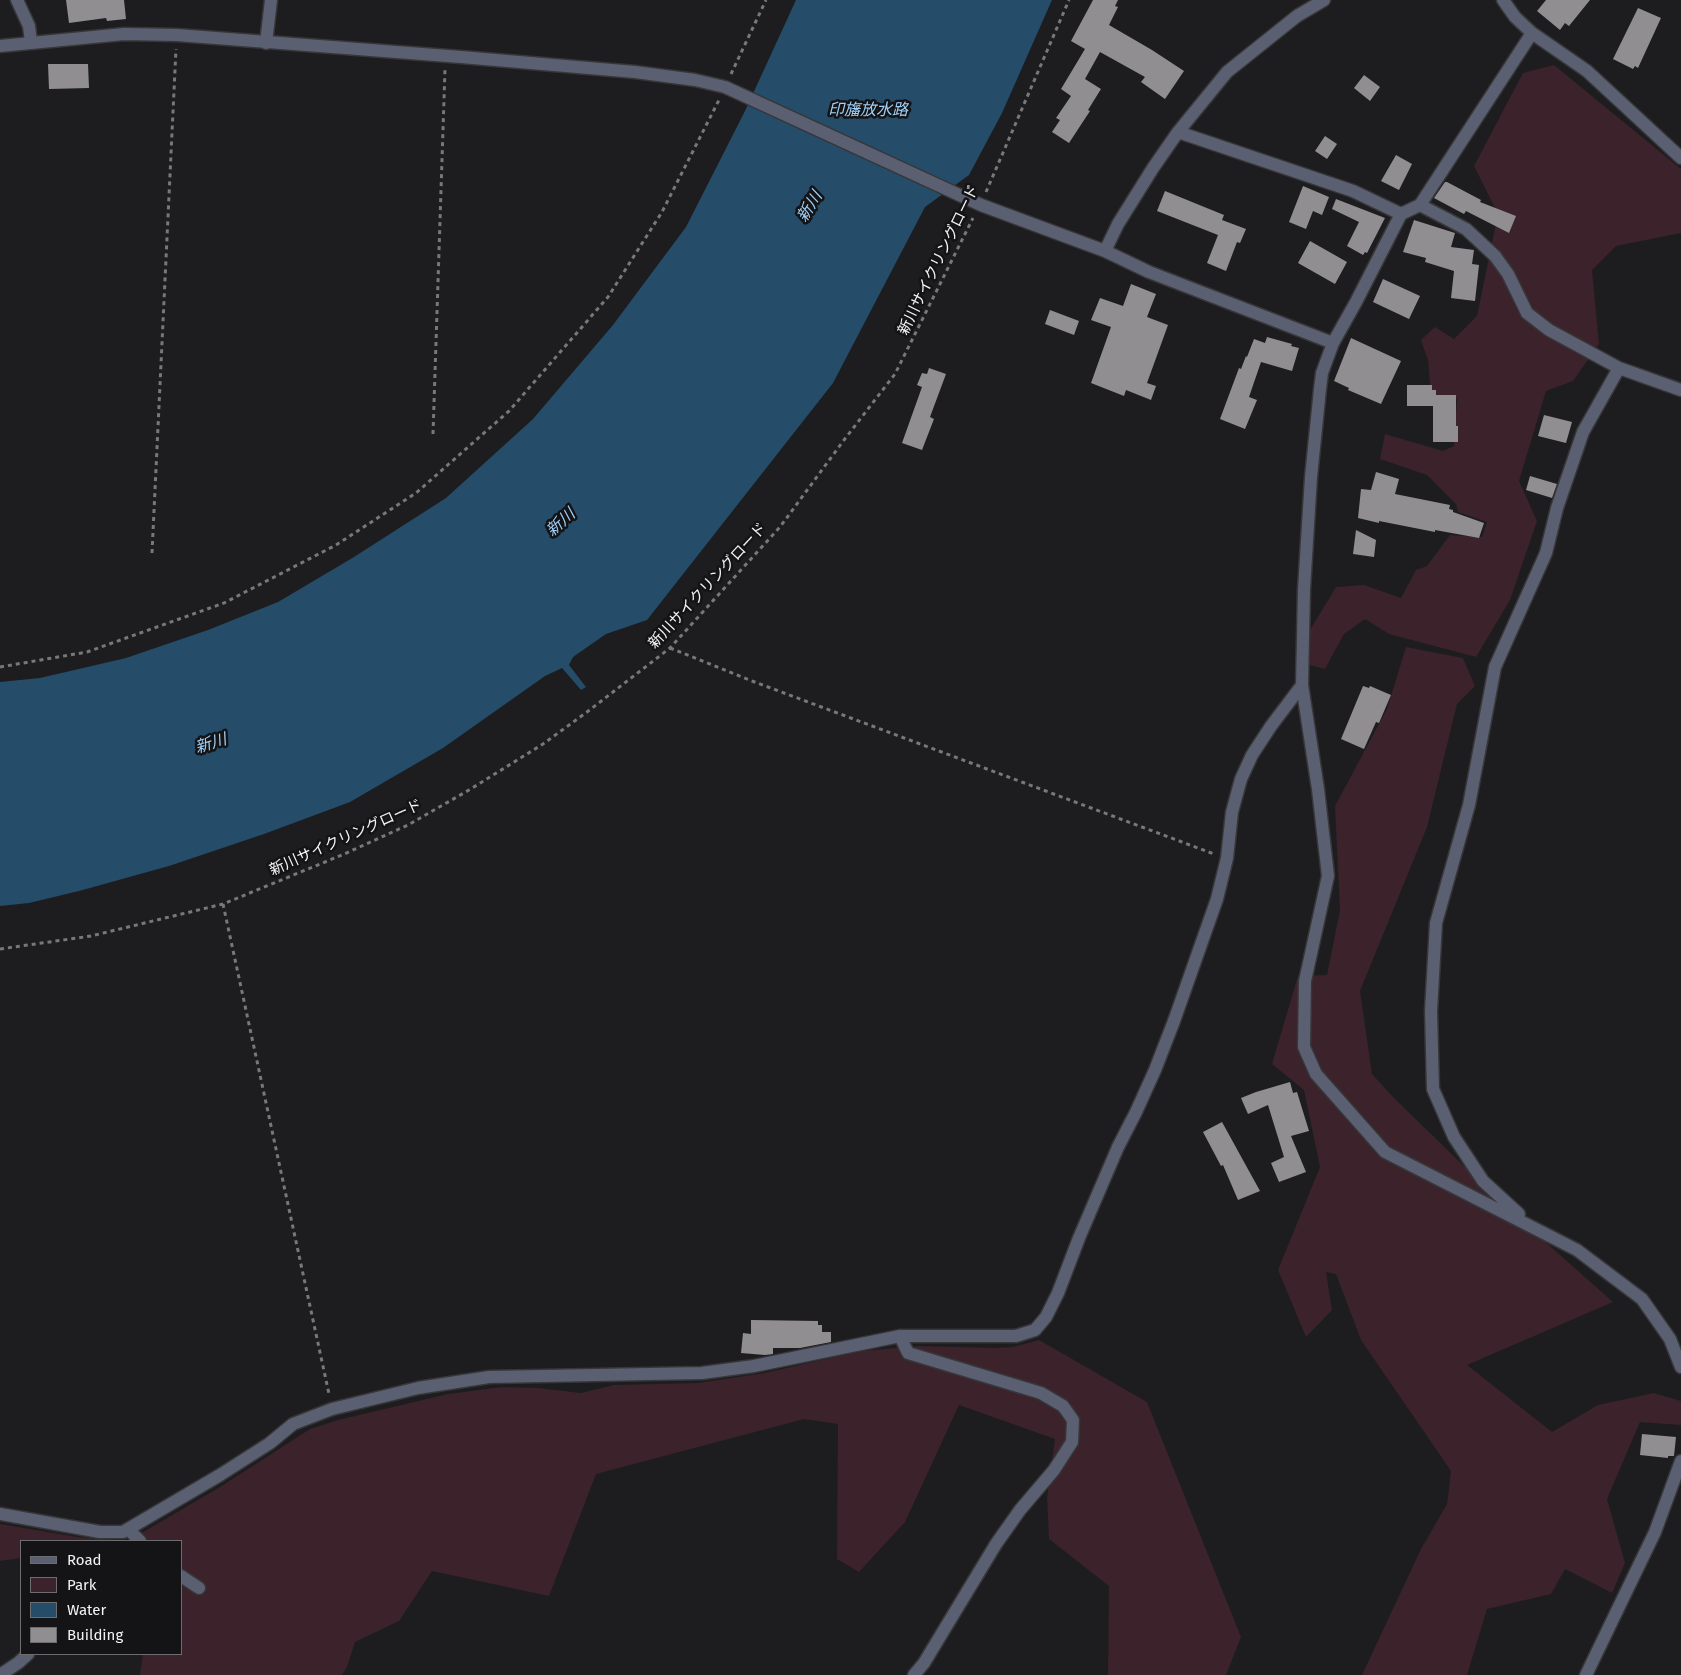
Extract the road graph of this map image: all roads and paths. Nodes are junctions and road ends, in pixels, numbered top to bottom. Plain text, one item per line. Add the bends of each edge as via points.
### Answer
1 (17, 0) edge
2 (271, 0) edge
3 (766, 0) edge
4 (1069, 0) edge
5 (1324, 0) edge
6 (1503, 0) edge
7 (1532, 33) junction
8 (177, 36) junction
9 (31, 42) junction
10 (266, 43) junction
11 (0, 46) edge
12 (446, 56) junction
13 (725, 87) junction
14 (1178, 132) junction
15 (1681, 158) edge
16 (981, 205) junction
17 (1420, 205) junction
18 (1400, 214) junction
19 (1105, 251) junction
20 (1333, 343) junction
21 (1619, 368) junction
22 (1681, 390) edge
23 (433, 434) dead end
24 (152, 553) dead end
25 (670, 648) junction
26 (0, 667) edge
27 (1302, 685) junction
28 (1227, 858) junction
29 (223, 904) junction
30 (0, 949) edge
31 (1530, 1225) junction
32 (900, 1336) junction
33 (1681, 1367) edge
34 (332, 1409) junction
35 (1681, 1461) edge
36 (0, 1514) edge
37 (128, 1529) junction
38 (96, 1537) edge
39 (139, 1540) edge
40 (182, 1577) edge
41 (199, 1588) dead end
42 (27, 1655) edge
43 (0, 1675) edge
44 (914, 1675) edge
45 (1586, 1675) edge

1 - 9 street via 29,26
2 - 10 street
3 - 13 path
4 - 16 path, 新川サイクリングロード
5 - 14 street via 1297,16 1227,72
6 - 7 street via 1515,18
7 - 15 street via 1587,71
7 - 17 street
8 - 9 street via 124,34
8 - 10 street
8 - 24 path
9 - 11 street
10 - 12 street
12 - 13 street via 635,72
12 - 23 path
13 - 16 street
13 - 26 path via 662,212 608,297 509,411 416,493 336,545 224,603 86,652
14 - 18 street via 1353,191
14 - 19 street via 1152,168
16 - 19 street
16 - 25 path, 新川サイクリングロード via 969,223 895,374 780,527
17 - 18 street
17 - 21 street via 1466,229 1495,256 1527,312 1549,330
18 - 20 street
19 - 20 street via 1149,272
20 - 27 street via 1322,373 1311,477
21 - 22 street
21 - 31 street via 1583,432 1557,508 1546,553 1494,667 1469,805 1436,923 1431,1011 1433,1089 1454,1137 1483,1181
25 - 28 path via 761,685
25 - 29 path, 新川サイクリングロード via 543,744 408,825
27 - 28 street via 1252,755 1241,779 1232,812
27 - 31 street via 1328,876 1305,982 1304,1047 1316,1074 1385,1152
28 - 32 street via 1218,899 1155,1070 1118,1147 1046,1316 1035,1330 1016,1336
29 - 30 path, 新川サイクリングロード via 91,936
29 - 34 path
31 - 33 street via 1577,1250 1642,1299 1670,1338
32 - 34 street via 754,1366 702,1373 489,1377 418,1388
32 - 44 street via 908,1353 1041,1393 1062,1406 1073,1420 1072,1442 996,1544
34 - 37 street via 293,1424 270,1444
35 - 45 street via 1655,1532
36 - 38 street
37 - 38 street
37 - 39 street
40 - 41 street
42 - 43 street

